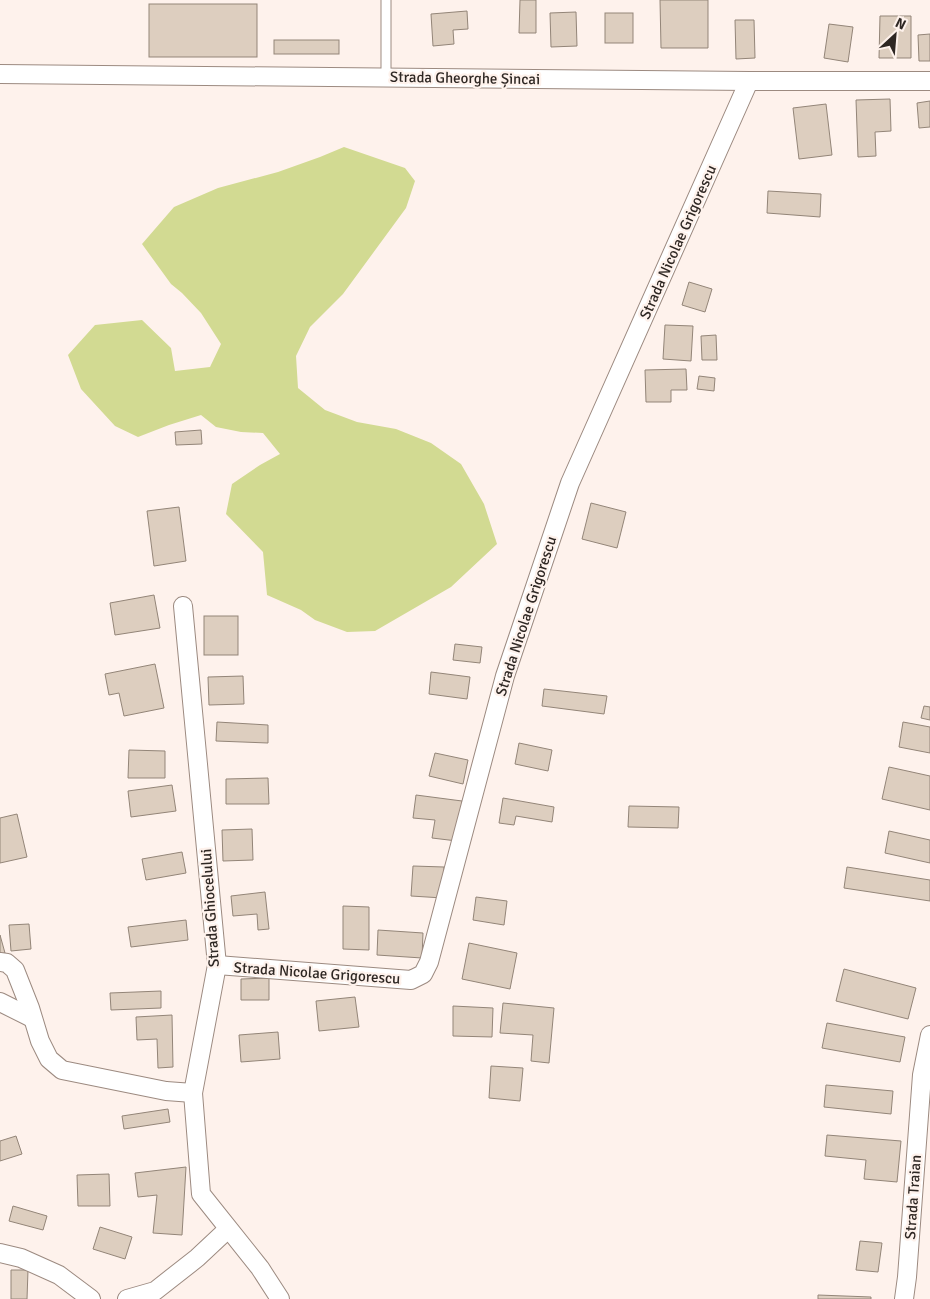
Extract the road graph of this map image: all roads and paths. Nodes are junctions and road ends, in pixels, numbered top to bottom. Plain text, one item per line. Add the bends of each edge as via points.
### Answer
1 (386, 0) edge
2 (0, 74) edge
3 (386, 77) junction
4 (749, 81) junction
5 (930, 81) edge
6 (183, 606) dead end
7 (0, 962) edge
8 (217, 965) junction
9 (0, 1002) edge
10 (32, 1018) junction
11 (930, 1035) edge
12 (192, 1093) junction
13 (228, 1229) junction
14 (0, 1253) edge
15 (91, 1299) edge
16 (127, 1299) edge
17 (280, 1299) edge
18 (904, 1299) edge

1 - 3 lane
2 - 3 street, Strada Gheorghe Șincai
3 - 4 street, Strada Gheorghe Șincai
4 - 5 street, Strada Gheorghe Șincai
4 - 8 street, Strada Nicolae Grigorescu via 570,483 504,676 429,962 423,974 411,980
6 - 8 street, Strada Ghiocelului
7 - 10 street via 15,970
8 - 12 street, Strada Ghiocelului
9 - 10 street
10 - 12 street via 49,1060 62,1070 166,1091
11 - 18 street, Strada Traian via 922,1075
12 - 13 street, Strada Ghiocelului via 200,1194
13 - 16 street via 155,1291
13 - 17 street, Strada Ghiocelului
14 - 15 street via 59,1275

